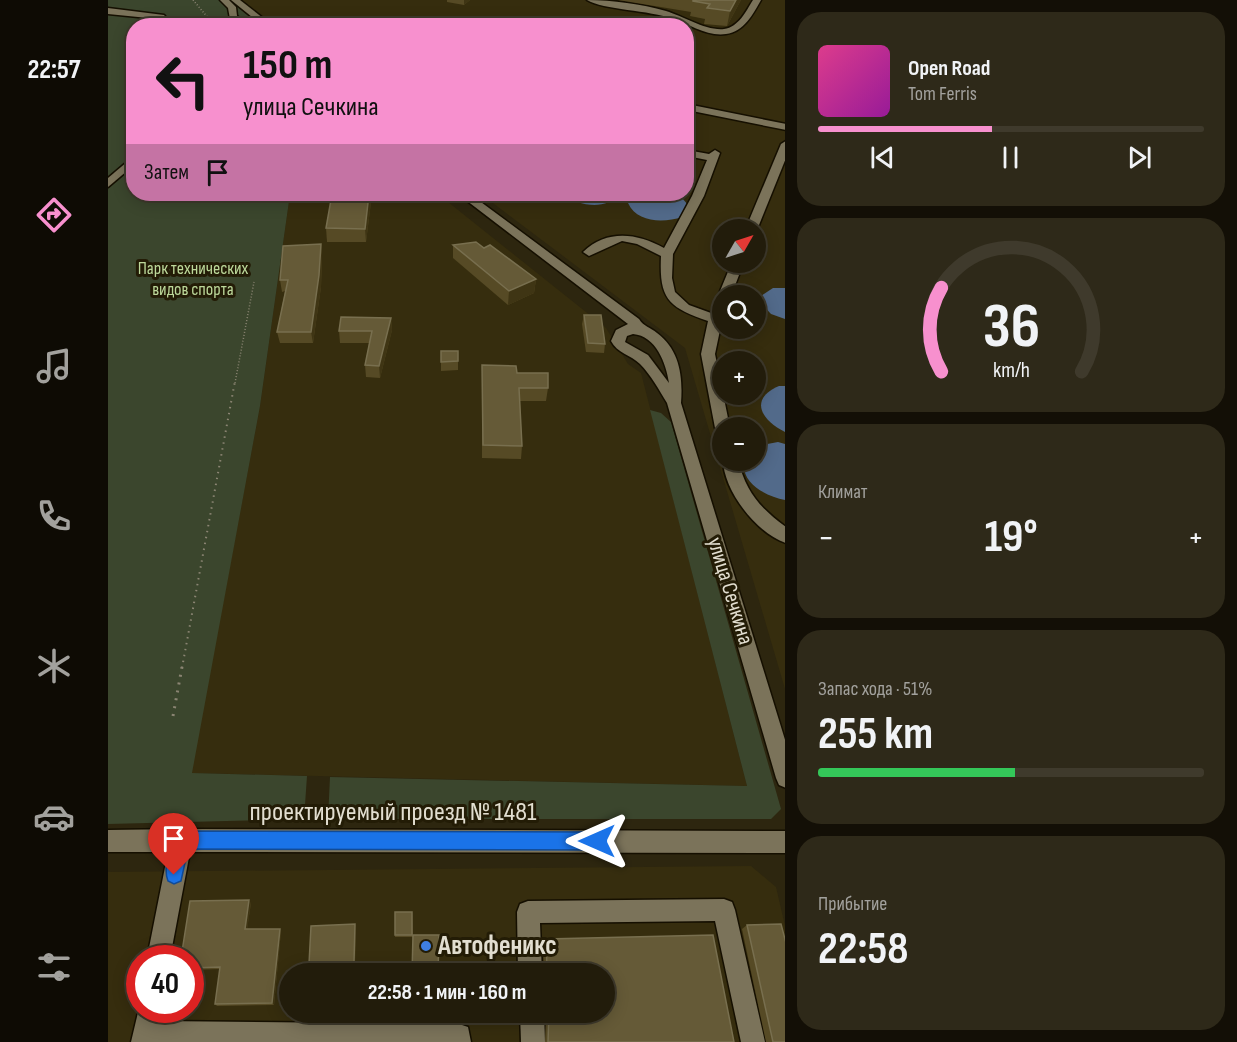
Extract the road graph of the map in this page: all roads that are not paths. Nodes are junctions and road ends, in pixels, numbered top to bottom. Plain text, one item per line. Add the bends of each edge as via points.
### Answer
1 (224, 0) edge
2 (235, 0) edge
3 (591, 0) edge
4 (757, 0) edge
5 (108, 11) edge
6 (162, 18) edge
7 (236, 18) edge
8 (259, 18) edge
9 (677, 18) edge
10 (694, 25) edge
11 (694, 108) edge
12 (785, 127) edge
13 (785, 146) edge
14 (694, 154) edge
15 (126, 167) edge
16 (108, 184) edge
17 (472, 201) edge
18 (755, 219) edge
19 (589, 252) dead end
20 (667, 254) junction
21 (712, 319) edge
22 (637, 329) junction
23 (712, 335) edge
24 (674, 403) junction
25 (721, 417) edge
26 (732, 471) edge
27 (785, 535) edge
28 (785, 775) edge
29 (181, 840) junction
30 (108, 841) edge
31 (785, 842) edge
32 (161, 945) edge
33 (530, 963) edge
34 (532, 1023) edge
35 (153, 1032) edge
36 (459, 1042) edge
37 (533, 1042) edge
38 (753, 1042) edge

1 - 7 street
2 - 8 street
3 - 9 street
4 - 10 street via 743,25 725,32
5 - 6 street
11 - 12 street
13 - 18 street
14 - 20 street via 714,155 698,196
15 - 16 street
17 - 22 street via 634,322
19 - 20 street via 615,239 627,238
20 - 21 street via 669,293 684,308
22 - 24 street, улица Сечкина via 657,339 672,364 676,383
22 - 24 street, улица Сечкина via 621,333 618,341 653,369
23 - 25 street via 708,354
24 - 28 street, улица Сечкина
26 - 27 street via 749,510
29 - 30 street, проектируемый проезд № 1481
29 - 31 street, проектируемый проезд № 1481
29 - 32 street
33 - 38 street via 528,912 724,910
34 - 37 street
35 - 36 street via 459,1036

